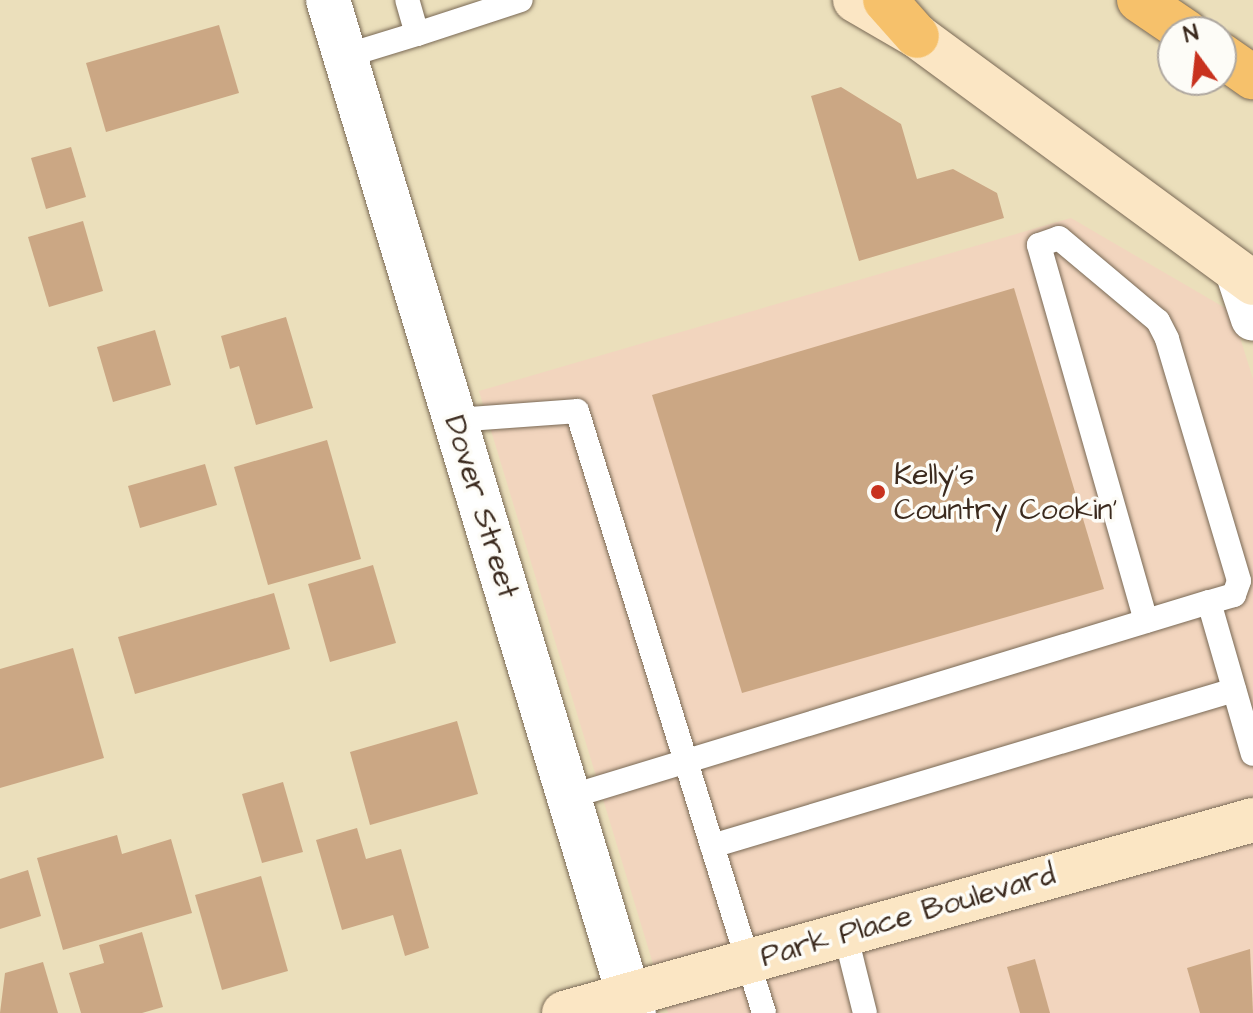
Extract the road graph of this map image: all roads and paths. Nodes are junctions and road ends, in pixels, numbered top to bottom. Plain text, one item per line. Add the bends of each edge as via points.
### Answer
1 (328, 0) edge
2 (407, 0) edge
3 (521, 0) edge
4 (855, 0) edge
5 (885, 0) edge
6 (1139, 0) edge
7 (1162, 16) edge
8 (417, 34) junction
9 (917, 36) junction
10 (345, 56) junction
11 (1245, 278) edge
12 (1253, 319) edge
13 (455, 420) junction
14 (1209, 602) junction
15 (1146, 621) junction
16 (1234, 690) junction
17 (1253, 754) edge
18 (686, 762) junction
19 (569, 797) junction
20 (1253, 820) edge
21 (712, 846) junction
22 (845, 933) junction
23 (748, 960) junction
24 (631, 1003) edge
25 (564, 1013) edge
26 (764, 1013) edge
27 (865, 1013) edge

1 - 10 street, Dover Street
2 - 8 lane
3 - 8 lane
4 - 9 main road
5 - 9 highway
6 - 7 highway
8 - 10 lane
9 - 11 main road
10 - 13 street, Dover Street
11 - 12 street
13 - 18 lane via 577,411
13 - 19 street, Dover Street
14 - 15 lane
14 - 15 lane via 1234,595 1239,581 1167,339 1158,321 1059,238 1039,245
14 - 16 lane
15 - 18 lane
16 - 17 lane
16 - 21 lane
18 - 19 lane
18 - 21 lane
19 - 24 street, Dover Street
20 - 22 main road, Park Place Boulevard
21 - 23 lane
22 - 23 main road, Park Place Boulevard
22 - 27 lane
23 - 24 main road, Park Place Boulevard
23 - 26 lane
24 - 25 main road, Park Place Boulevard

